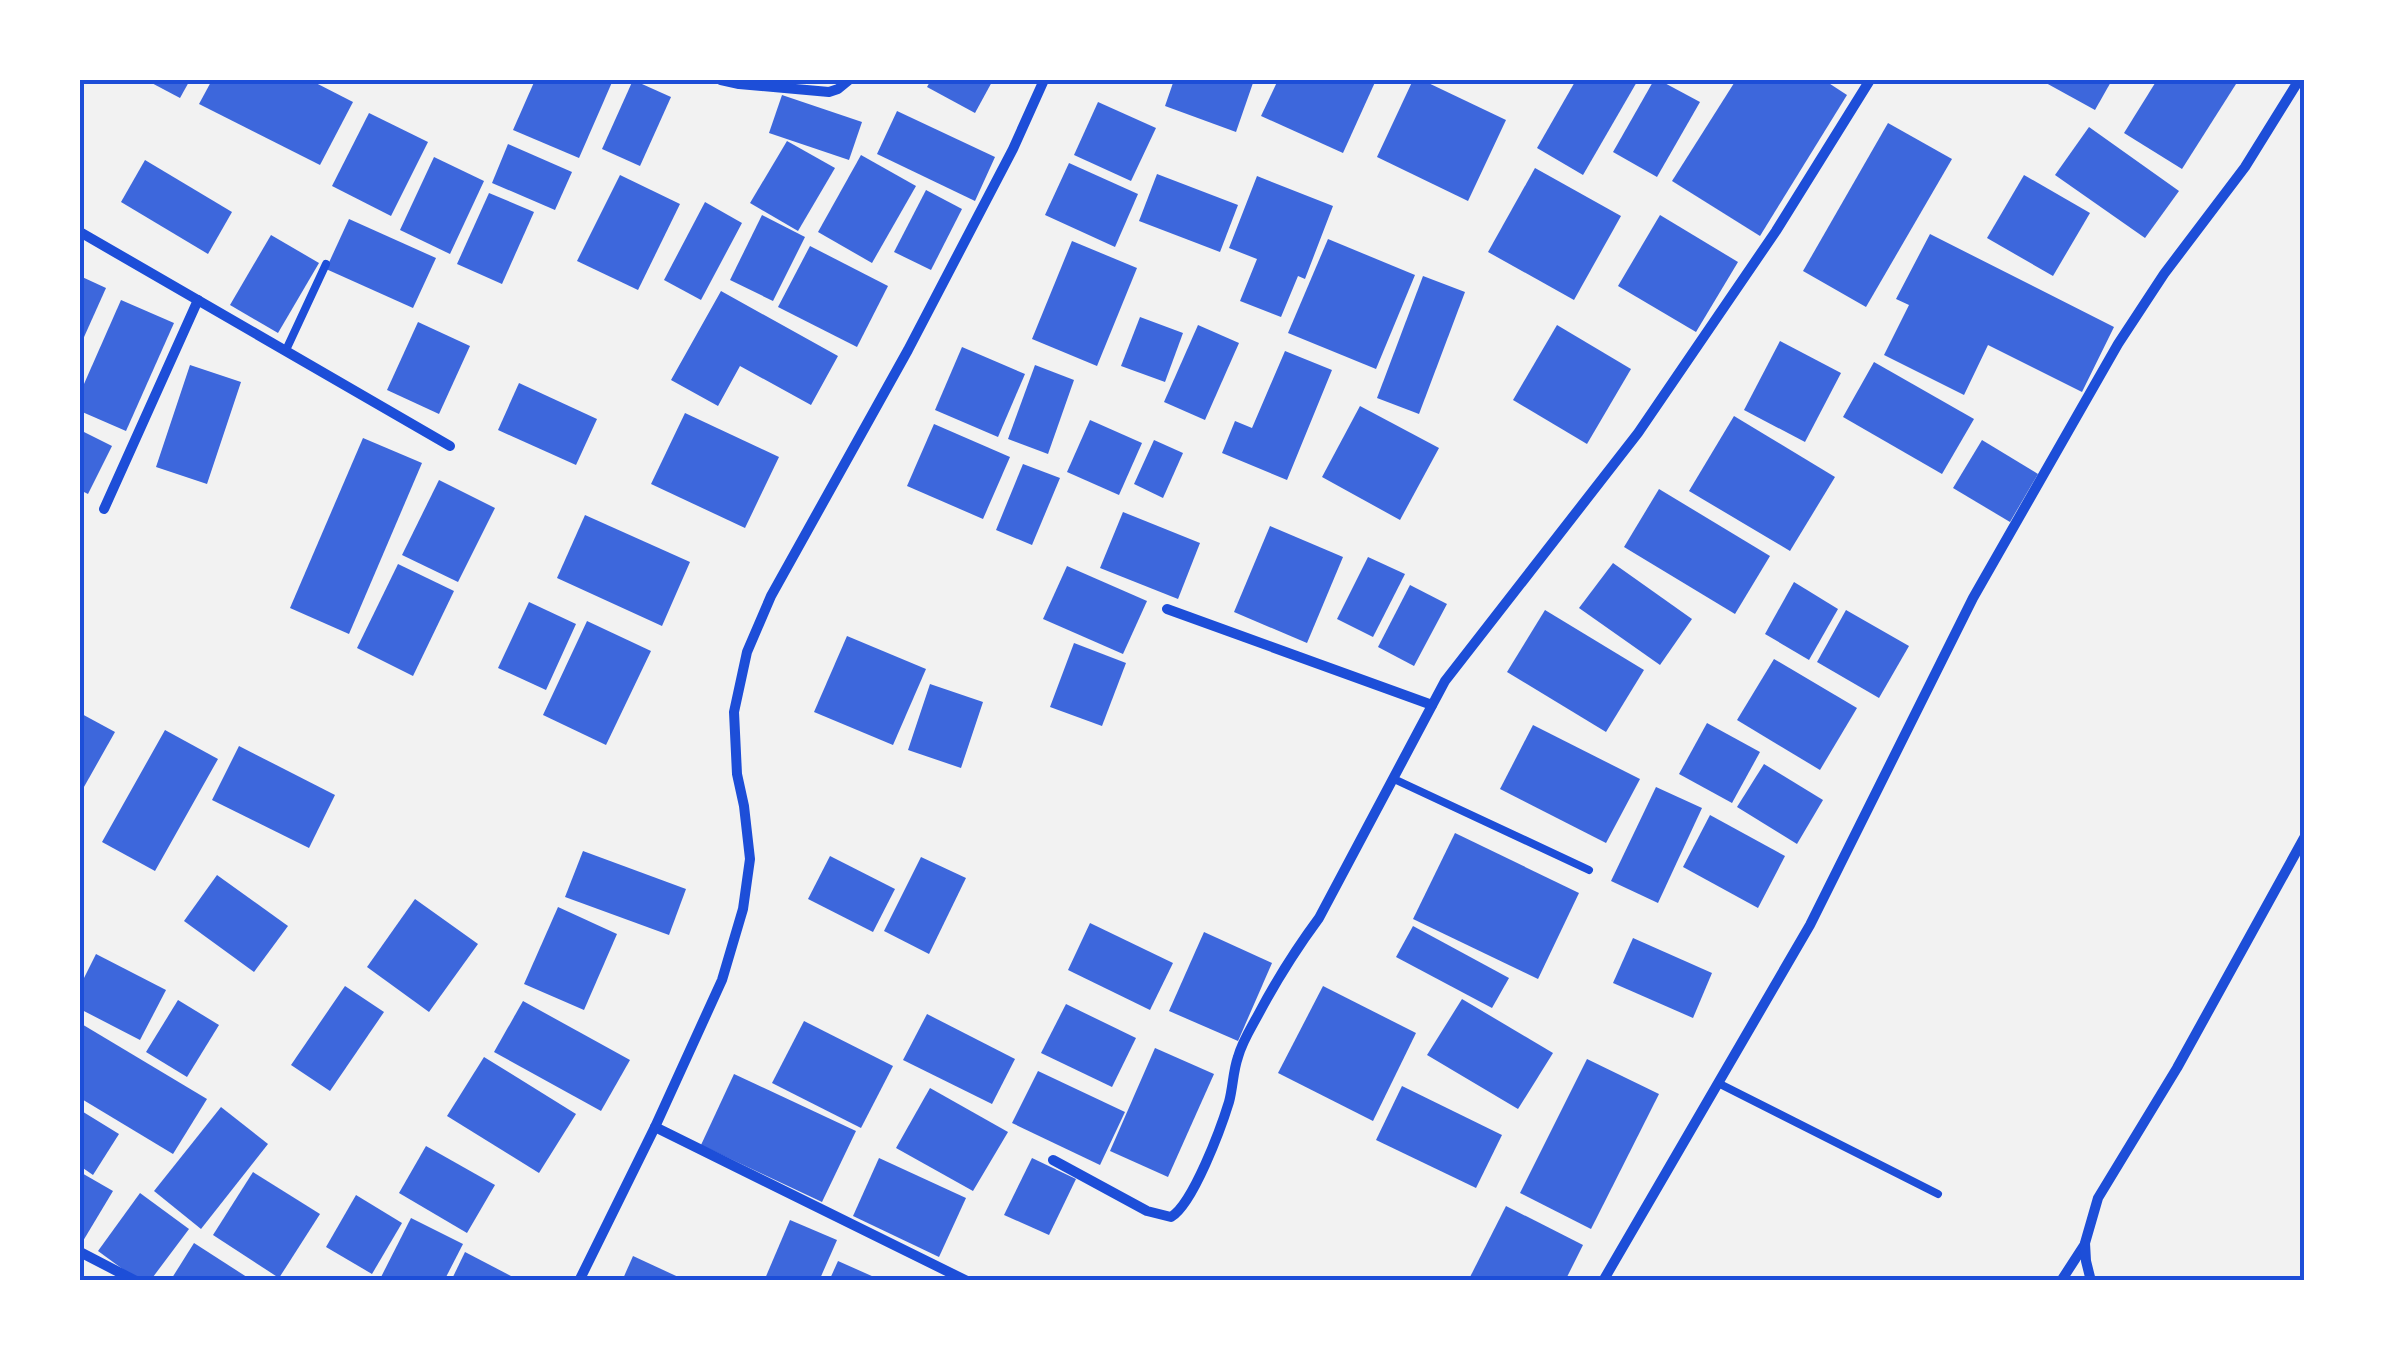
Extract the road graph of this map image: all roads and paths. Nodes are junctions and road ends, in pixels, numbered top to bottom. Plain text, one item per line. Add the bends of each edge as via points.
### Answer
1 (722, 80) edge
2 (849, 80) edge
3 (1044, 80) edge
4 (1870, 80) edge
5 (2299, 80) edge
6 (80, 232) edge
7 (326, 264) dead end
8 (198, 300) junction
9 (286, 350) junction
10 (450, 446) dead end
11 (104, 509) dead end
12 (1167, 609) dead end
13 (1432, 704) junction
14 (1394, 779) junction
15 (2304, 838) edge
16 (1589, 870) dead end
17 (1718, 1084) junction
18 (656, 1127) junction
19 (1054, 1160) dead end
20 (1938, 1194) dead end
21 (2085, 1243) junction
22 (80, 1252) edge
23 (136, 1281) edge
24 (578, 1281) edge
25 (967, 1281) edge
26 (1602, 1281) edge
27 (2061, 1281) edge
28 (2091, 1281) edge

1 - 2 street via 829,92
3 - 18 street via 747,652 734,712 750,858 743,909 722,980
4 - 13 street via 1638,433
5 - 17 street via 2246,167 2118,344 1973,598 1810,925
6 - 8 street
7 - 9 lane
8 - 9 street
8 - 11 street
9 - 10 street
12 - 13 street
13 - 14 street
14 - 16 lane
14 - 19 street via 1253,1025 1217,1136 1179,1212 1146,1211
15 - 21 street via 2178,1068 2110,1174
17 - 20 lane
17 - 26 street
18 - 24 street
18 - 25 street
21 - 27 street
21 - 28 street
22 - 23 street

